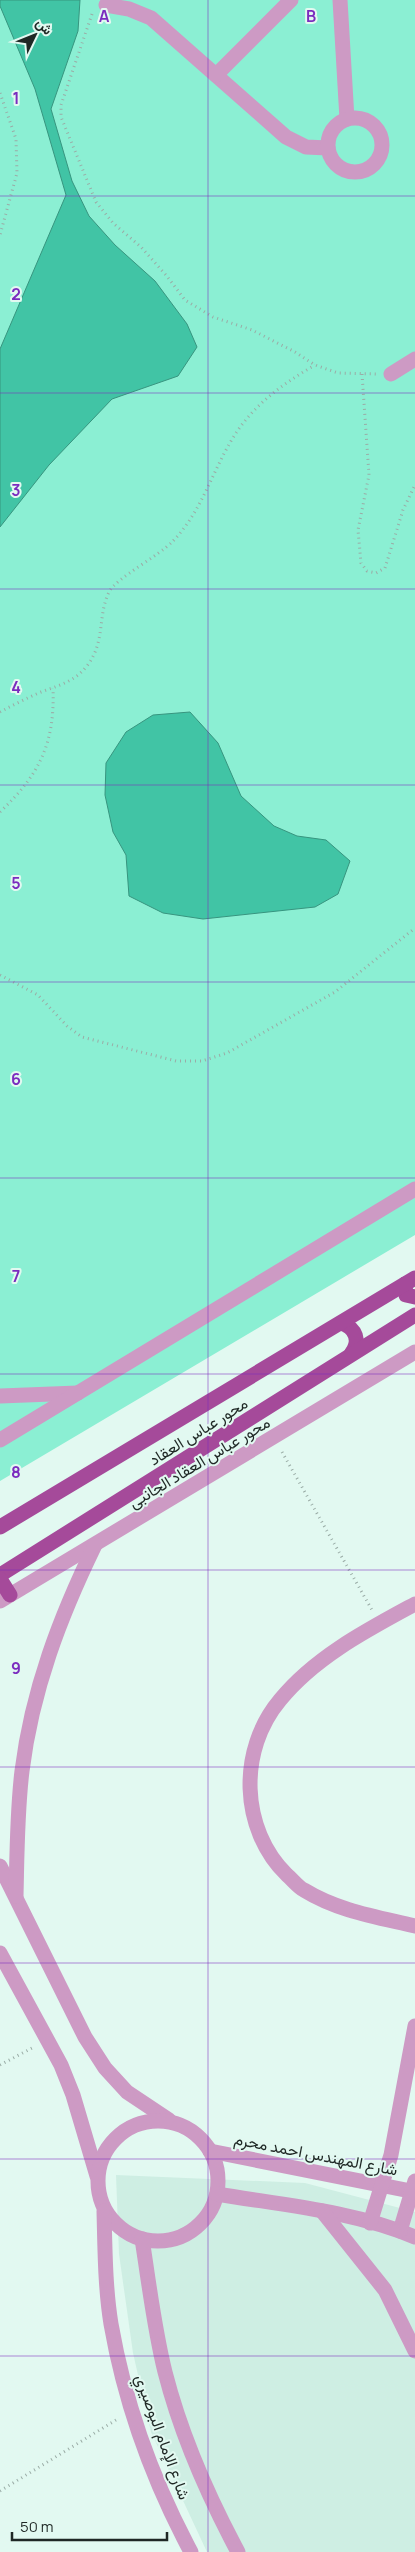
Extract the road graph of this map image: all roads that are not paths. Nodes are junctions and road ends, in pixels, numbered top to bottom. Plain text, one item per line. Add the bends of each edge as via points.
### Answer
1 (291, 0) edge
2 (340, 0) edge
3 (100, 5) road end
4 (216, 75) junction
5 (347, 119) junction
6 (328, 148) junction
7 (415, 360) edge
8 (391, 374) road end
9 (415, 1189) edge
10 (410, 1281) edge
11 (415, 1297) edge
12 (415, 1315) edge
13 (340, 1323) junction
14 (415, 1352) edge
15 (351, 1354) junction
16 (79, 1393) junction
17 (0, 1396) edge
18 (0, 1440) edge
19 (0, 1527) edge
20 (95, 1544) junction
21 (0, 1575) edge
22 (0, 1579) edge
23 (5, 1598) edge
24 (415, 1604) edge
25 (0, 1866) edge
26 (16, 1896) junction
27 (415, 1926) edge
28 (1, 1956) edge
29 (415, 2026) edge
30 (170, 2121) junction
31 (210, 2151) junction
32 (97, 2177) junction
33 (383, 2185) junction
34 (414, 2188) edge
35 (217, 2194) junction
36 (104, 2211) junction
37 (322, 2211) junction
38 (370, 2223) junction
39 (400, 2231) junction
40 (415, 2237) edge
41 (142, 2240) junction
42 (415, 2351) edge
43 (191, 2552) edge
44 (238, 2552) edge

1 - 4 street
2 - 5 street
3 - 4 street via 130,9 151,18
4 - 6 street via 286,137 306,147
5 - 6 street via 332,130
5 - 6 street via 366,120 379,132 381,151 378,159 363,170 354,172 337,164
7 - 8 street
9 - 16 street
10 - 11 main road via 406,1294
10 - 13 main road, محور عباس العقاد
12 - 15 main road, محور عباس العقاد
13 - 15 main road via 353,1329 356,1335 356,1348
13 - 19 main road, محور عباس العقاد
14 - 20 street, محور عباس العقاد الجانبى
15 - 21 main road, محور عباس العقاد
16 - 17 street
16 - 18 street
20 - 23 street, محور عباس العقاد الجانبى
20 - 26 street via 68,1599 47,1655 32,1713 22,1772
22 - 23 main road
24 - 27 street via 324,1658 279,1701 260,1731 250,1765 250,1800 259,1834 277,1865 302,1889 333,1906
25 - 26 street
26 - 30 street via 85,2037 105,2068 127,2092
28 - 32 street via 48,2040 73,2095
29 - 33 street
30 - 31 street via 193,2132
30 - 32 street via 153,2120 120,2132 100,2160
31 - 33 street, شارع المهندس احمد محرم
31 - 35 street via 216,2165
32 - 36 street
33 - 34 street, شارع المهندس احمد محرم
33 - 38 street
34 - 39 street
35 - 37 street
35 - 41 street via 202,2222 190,2232 175,2239
36 - 41 street via 127,2233
36 - 43 street, شارع الإمام البوصيري via 111,2323 132,2411 154,2473
37 - 38 street
37 - 42 street via 385,2290
38 - 39 street
39 - 40 street
41 - 44 street, شارع الإمام البوصيري via 155,2324 178,2417 214,2507

